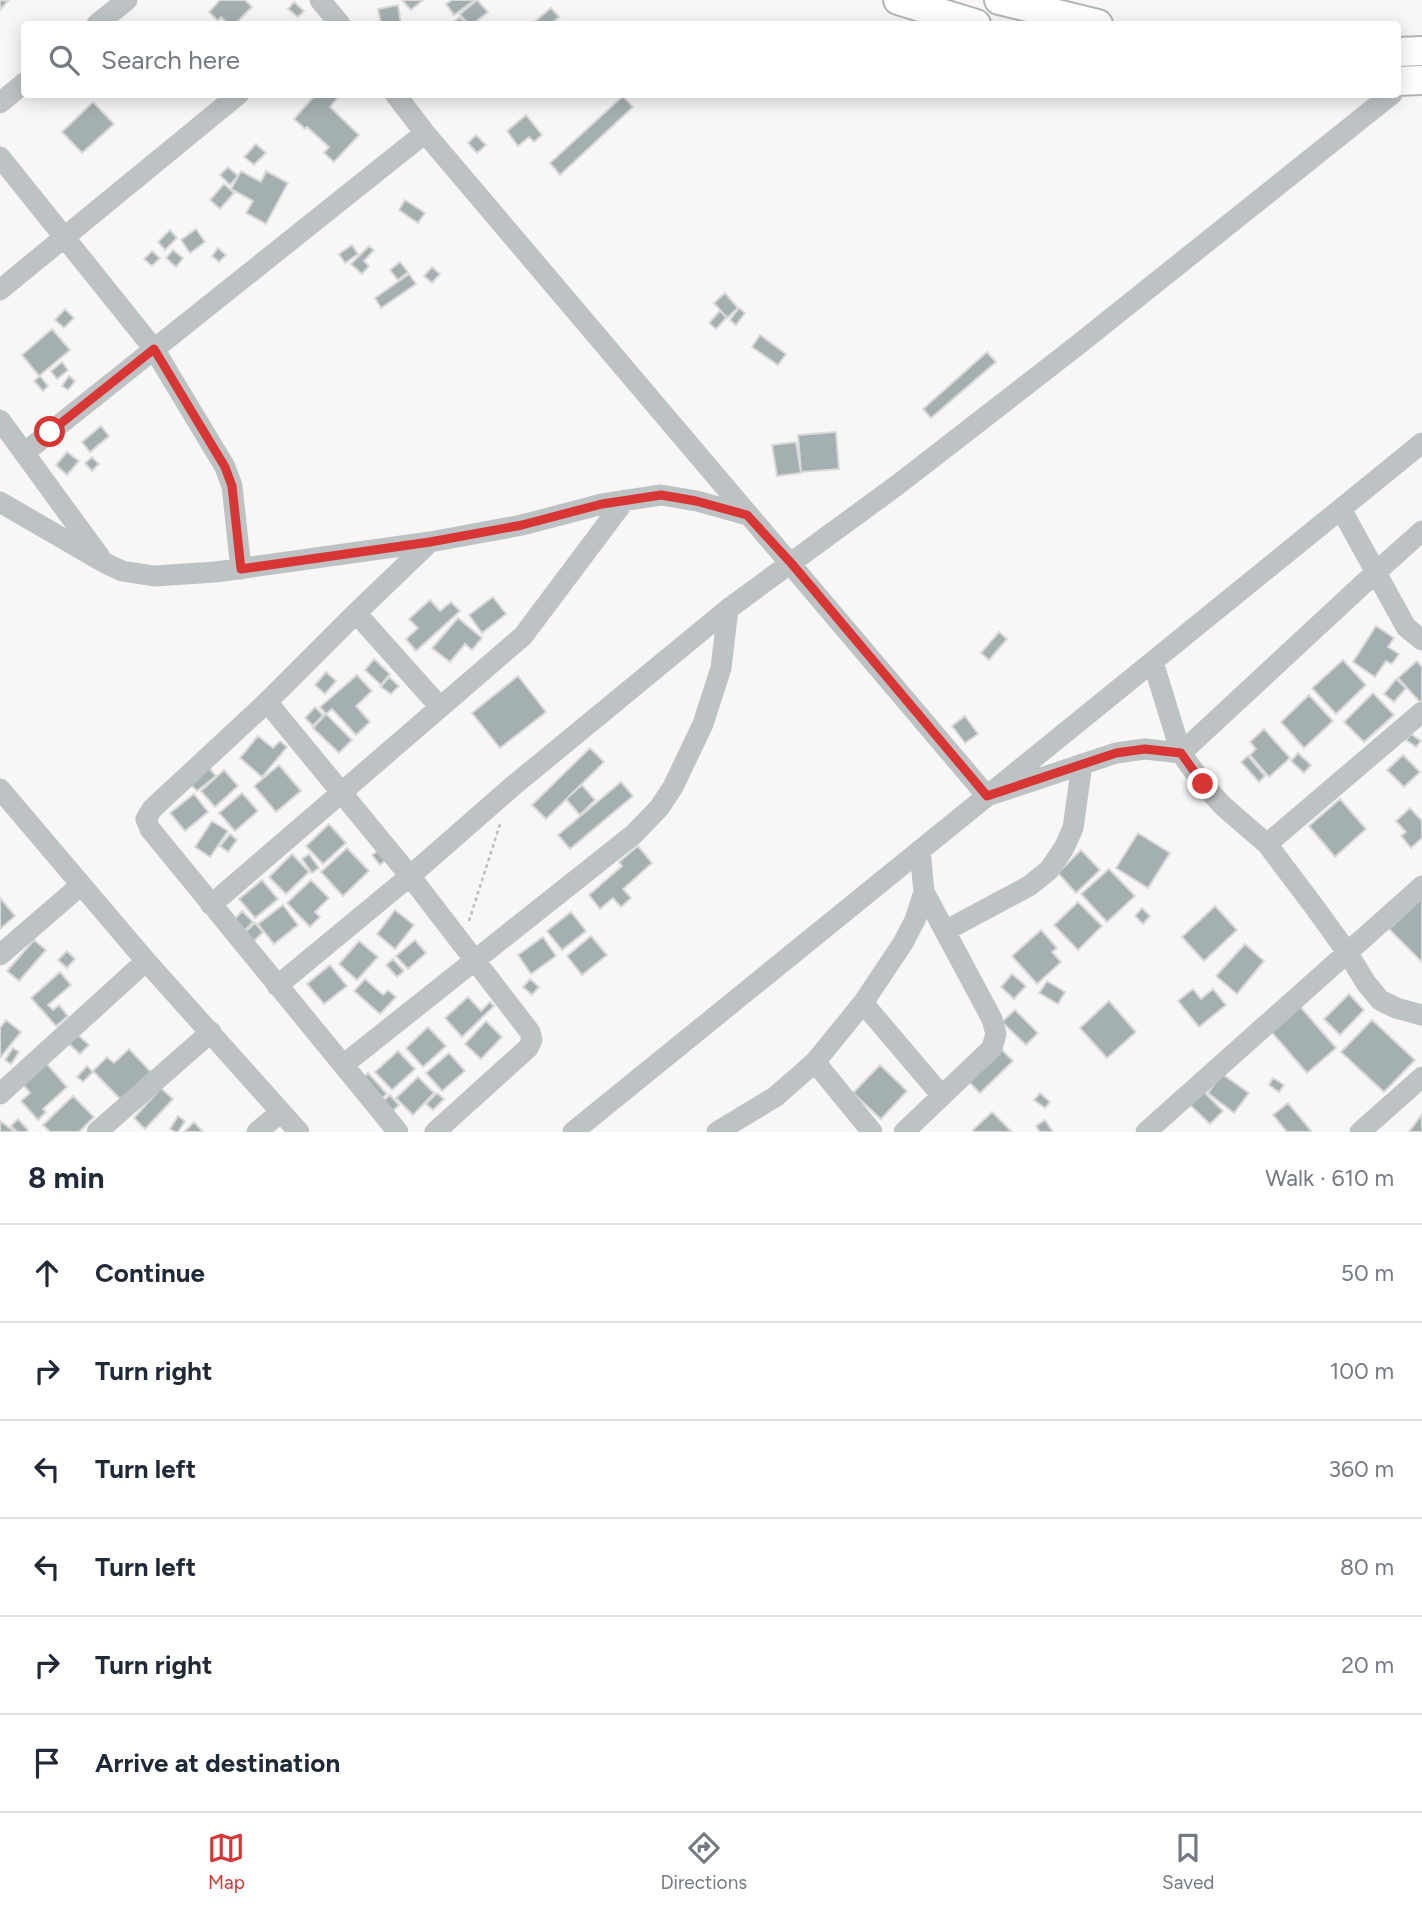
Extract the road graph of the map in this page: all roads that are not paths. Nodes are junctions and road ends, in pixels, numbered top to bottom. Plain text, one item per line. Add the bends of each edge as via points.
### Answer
1 (127, 0) edge
2 (898, 0) edge
3 (999, 0) edge
4 (965, 15) edge
5 (101, 21) edge
6 (1086, 21) edge
7 (1422, 51) edge
8 (1401, 52) edge
9 (21, 86) edge
10 (234, 98) edge
11 (398, 98) edge
12 (1388, 98) edge
13 (0, 103) edge
14 (425, 133) junction
15 (0, 157) edge
16 (65, 239) junction
17 (0, 290) edge
18 (154, 349) junction
19 (0, 420) edge
20 (1422, 443) edge
21 (24, 453) junction
22 (625, 500) junction
23 (0, 502) edge
24 (1341, 509) junction
25 (747, 515) junction
26 (1422, 531) edge
27 (430, 542) junction
28 (105, 563) junction
29 (792, 564) junction
30 (241, 569) junction
31 (1375, 573) junction
32 (729, 609) junction
33 (356, 612) junction
34 (1422, 640) edge
35 (1153, 662) junction
36 (267, 702) junction
37 (440, 707) junction
38 (1422, 712) edge
39 (1181, 753) junction
40 (1082, 765) junction
41 (0, 789) edge
42 (340, 793) junction
43 (987, 796) junction
44 (8, 814) edge
45 (1267, 845) junction
46 (920, 850) junction
47 (410, 876) junction
48 (81, 885) junction
49 (1422, 886) edge
50 (924, 892) junction
51 (211, 905) junction
52 (945, 931) junction
53 (468, 952) junction
54 (1348, 952) junction
55 (0, 955) edge
56 (146, 961) junction
57 (277, 986) junction
58 (863, 1003) junction
59 (1422, 1015) edge
60 (211, 1032) junction
61 (815, 1062) junction
62 (343, 1065) junction
63 (1422, 1077) edge
64 (0, 1094) edge
65 (942, 1096) junction
66 (281, 1112) junction
67 (1170, 1124) edge
68 (97, 1132) edge
69 (257, 1132) edge
70 (299, 1132) edge
71 (398, 1132) edge
72 (435, 1132) edge
73 (573, 1132) edge
74 (717, 1132) edge
75 (872, 1132) edge
76 (904, 1132) edge
77 (1146, 1132) edge
78 (1360, 1132) edge

1 - 5 street
2 - 4 main road
3 - 6 main road
7 - 8 main road
9 - 13 street
10 - 16 street
11 - 14 street
12 - 29 street via 1074,348
14 - 18 street
14 - 25 street
15 - 16 street
16 - 17 street
16 - 18 street
18 - 21 street
18 - 30 street via 225,467 232,486
19 - 21 street
20 - 24 street
21 - 28 street
22 - 25 street via 661,495
22 - 27 street
22 - 37 street via 523,636
23 - 28 street
24 - 31 street
24 - 35 street
25 - 29 street
26 - 31 street
27 - 30 street
27 - 33 street
28 - 30 street via 154,576
29 - 32 street
29 - 43 street
31 - 34 street via 1406,627
31 - 39 street
32 - 47 street
32 - 53 street via 721,668 704,724 659,808 634,834
33 - 36 street
33 - 37 street
35 - 39 street
35 - 43 street
36 - 42 street
36 - 51 street via 152,809 146,820
37 - 42 street
38 - 45 street
39 - 40 street via 1145,749
39 - 45 street via 1223,806
40 - 43 street
40 - 52 street via 1073,828 1049,870 1029,886
41 - 44 street
42 - 47 street
42 - 51 street
43 - 46 street
44 - 48 street
45 - 54 street
46 - 50 street
46 - 73 street
47 - 53 street
47 - 57 street
48 - 55 street
48 - 56 street
49 - 54 street
50 - 52 street
50 - 58 street via 903,943
51 - 57 street
52 - 65 street via 996,1034 992,1048
53 - 62 street
53 - 72 street via 532,1040
54 - 59 street via 1380,999
54 - 67 street
56 - 60 street
56 - 64 street
57 - 62 street
58 - 61 street
58 - 65 street
60 - 66 street
60 - 68 street
61 - 74 street via 775,1097
61 - 75 street
62 - 71 street
63 - 78 street
65 - 76 street
66 - 69 street
66 - 70 street
67 - 77 street

